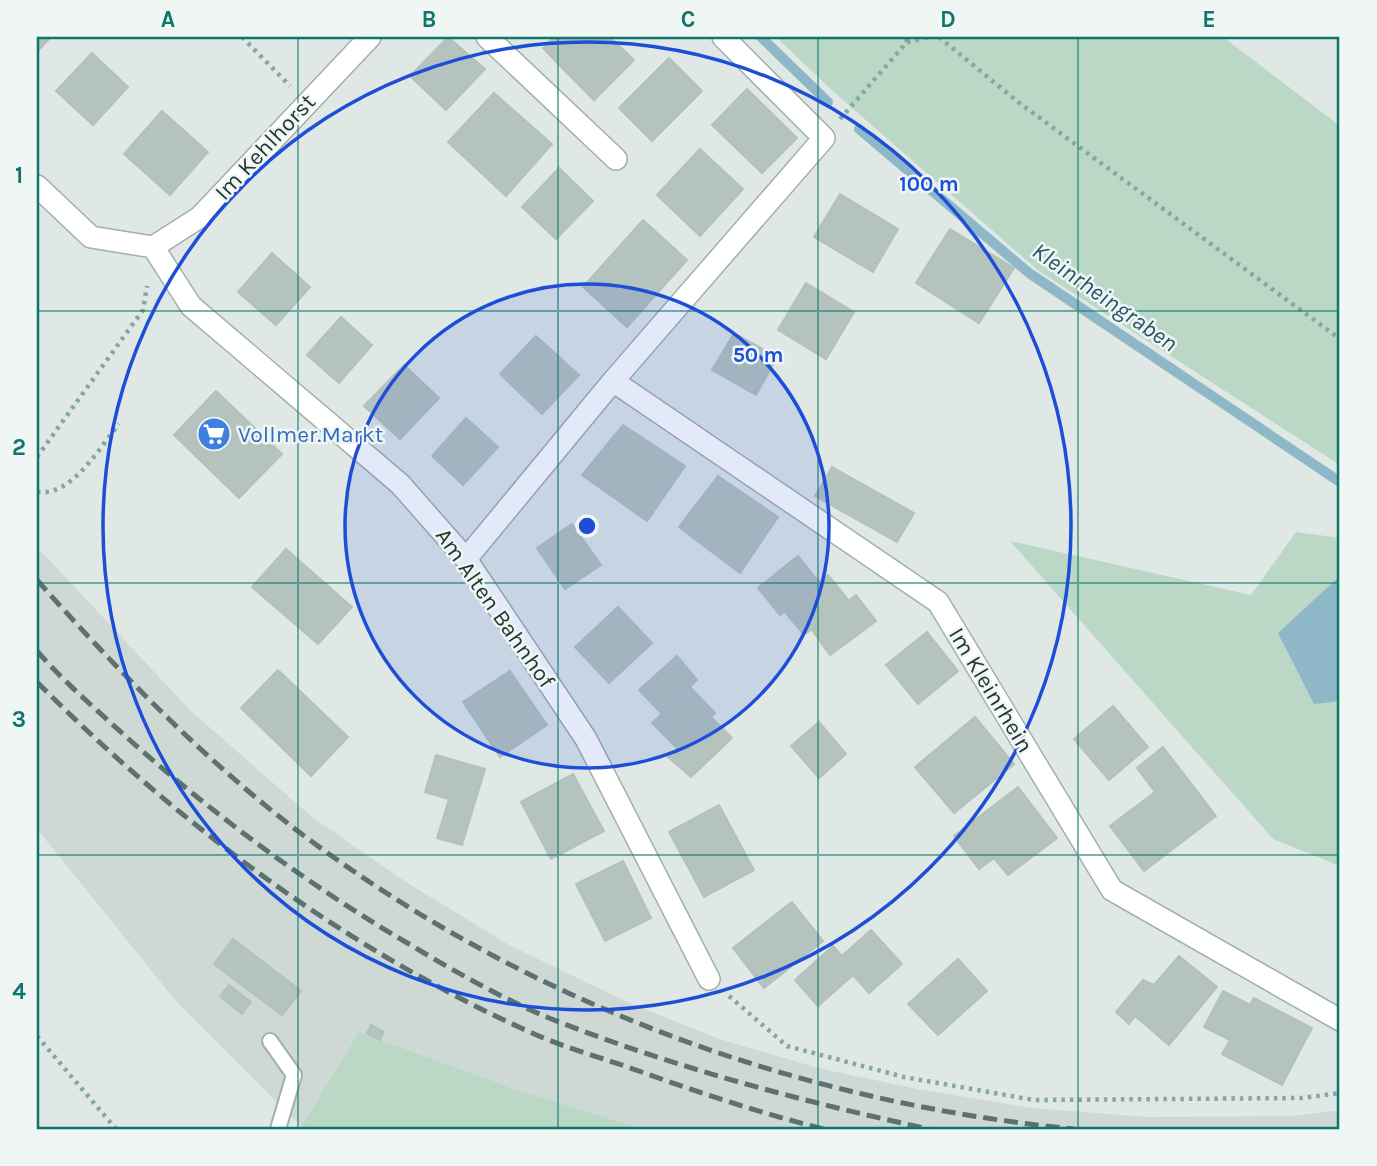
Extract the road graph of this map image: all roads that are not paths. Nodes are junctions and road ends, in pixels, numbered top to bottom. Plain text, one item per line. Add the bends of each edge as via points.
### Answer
1 (370, 37) edge
2 (486, 37) edge
3 (723, 37) edge
4 (616, 159) dead end
5 (37, 187) edge
6 (153, 247) junction
7 (613, 381) junction
8 (466, 559) junction
9 (709, 979) road end
10 (1340, 1020) edge
11 (270, 1041) dead end
12 (278, 1129) edge

1 - 6 street, Im Kehlhorst via 200,217
2 - 4 street
3 - 7 street via 824,138
5 - 6 street via 91,237
6 - 8 street, Am Alten Bahnhof via 191,306 400,484
7 - 8 street
7 - 10 street, Im Kleinrhein via 938,602 1112,890
8 - 9 street, Am Alten Bahnhof via 586,738
11 - 12 lane via 294,1075

